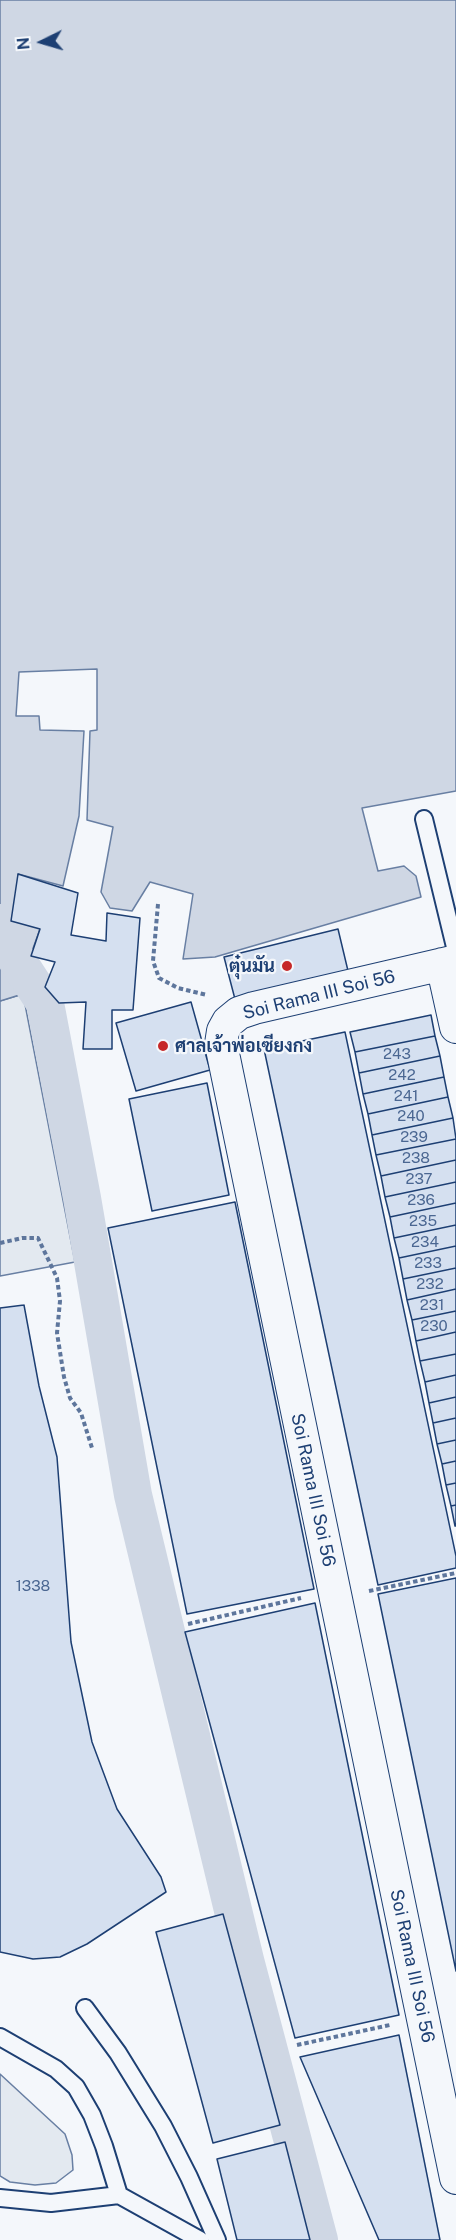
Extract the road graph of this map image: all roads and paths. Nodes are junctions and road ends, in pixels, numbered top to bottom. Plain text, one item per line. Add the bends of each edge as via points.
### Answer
1 (424, 819) dead end
2 (158, 904) dead end
3 (451, 959) edge
4 (239, 1013) junction
5 (456, 1027) edge
6 (0, 1243) edge
7 (92, 1448) dead end
8 (456, 1573) edge
9 (335, 1594) junction
10 (188, 1624) dead end
11 (84, 2008) dead end
12 (423, 2017) junction
13 (0, 2037) edge
14 (297, 2045) dead end
15 (456, 2178) edge
16 (119, 2195) junction
17 (0, 2198) edge
18 (200, 2240) edge
19 (217, 2240) edge

1 - 3 lane
2 - 4 path via 153,961 159,978 178,988 205,994
3 - 4 street, Soi Rama III Soi 56
3 - 5 street
4 - 9 street, Soi Rama III Soi 56 via 228,1022 221,1044
6 - 7 path via 38,1238 57,1278 57,1333 64,1377
8 - 9 path
9 - 10 path
9 - 12 street, Soi Rama III Soi 56
11 - 19 lane via 118,2053 163,2126
12 - 14 path
12 - 15 street, Soi Rama III Soi 56
13 - 16 lane via 56,2069 76,2087 92,2115
16 - 17 lane via 51,2203
16 - 18 lane

